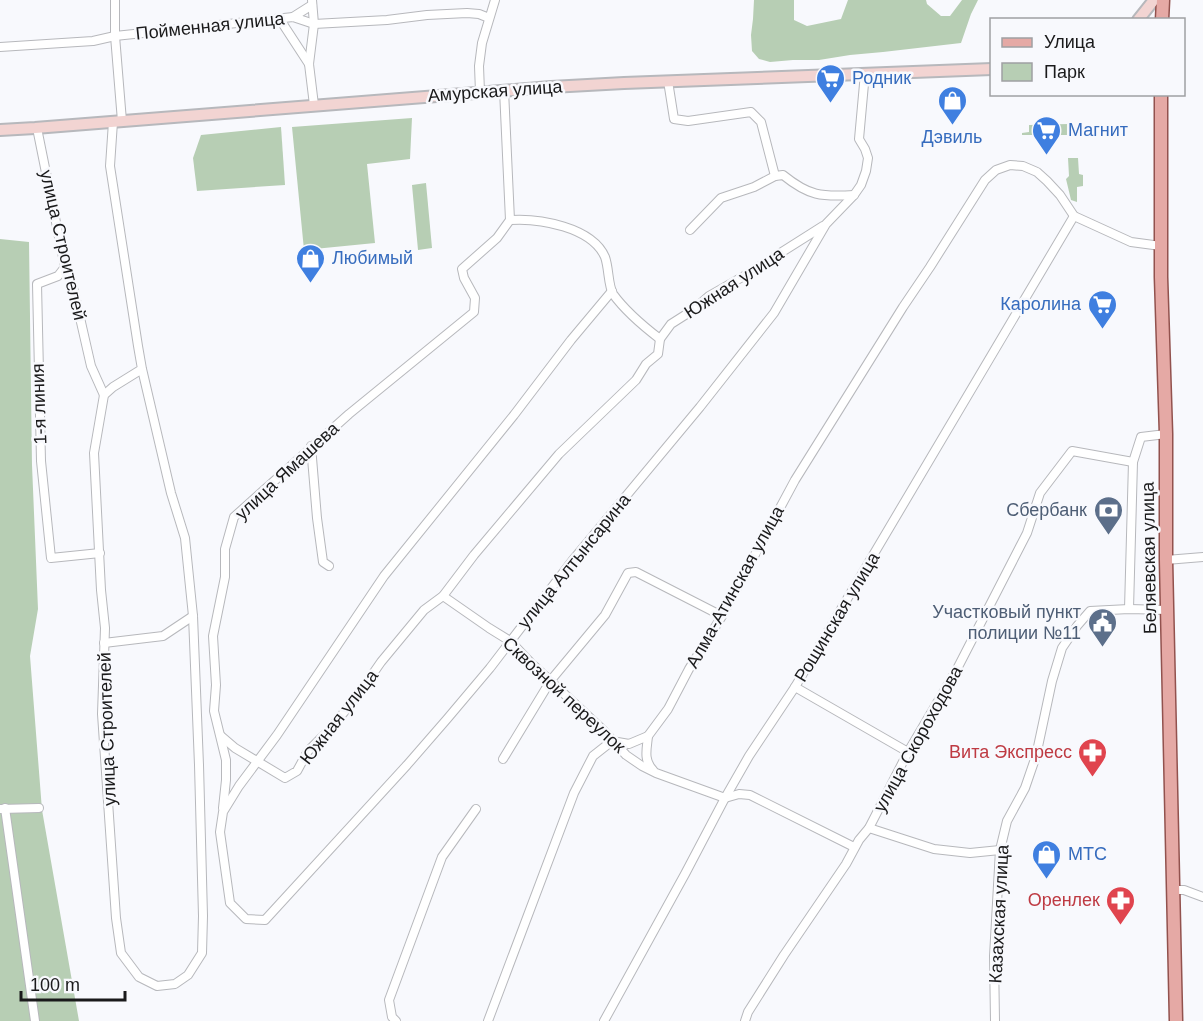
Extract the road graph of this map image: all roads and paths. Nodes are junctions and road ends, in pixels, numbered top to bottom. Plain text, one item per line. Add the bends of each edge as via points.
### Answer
1 (115, 0) edge
2 (495, 0) edge
3 (1154, 0) edge
4 (1163, 0) edge
5 (312, 3) edge
6 (293, 17) junction
7 (279, 18) junction
8 (489, 18) junction
9 (1140, 18) edge
10 (1162, 18) edge
11 (314, 24) junction
12 (115, 36) junction
13 (0, 47) edge
14 (309, 64) junction
15 (990, 69) edge
16 (865, 74) junction
17 (668, 81) junction
18 (504, 90) junction
19 (480, 92) junction
20 (1161, 96) edge
21 (314, 105) junction
22 (117, 122) junction
23 (37, 128) junction
24 (0, 130) edge
25 (775, 176) junction
26 (854, 195) junction
27 (1074, 216) junction
28 (510, 220) junction
29 (826, 224) junction
30 (690, 230) dead end
31 (1161, 246) junction
32 (65, 267) junction
33 (612, 291) junction
34 (660, 339) junction
35 (142, 369) junction
36 (104, 395) junction
37 (1166, 434) junction
38 (311, 447) junction
39 (1132, 462) junction
40 (100, 553) junction
41 (1203, 556) edge
42 (1166, 560) junction
43 (329, 566) dead end
44 (443, 596) junction
45 (1129, 609) junction
46 (1167, 610) junction
47 (193, 616) junction
48 (722, 616) junction
49 (510, 641) junction
50 (104, 643) junction
51 (551, 680) junction
52 (795, 687) junction
53 (221, 736) junction
54 (648, 736) junction
55 (612, 741) junction
56 (908, 752) junction
57 (503, 759) dead end
58 (257, 761) junction
59 (656, 773) junction
60 (724, 798) junction
61 (2, 808) edge
62 (39, 808) dead end
63 (476, 809) dead end
64 (223, 812) junction
65 (869, 828) junction
66 (854, 847) junction
67 (1000, 850) junction
68 (1174, 890) junction
69 (1203, 897) edge
70 (265, 920) joint
71 (35, 1021) edge
72 (396, 1021) edge
73 (488, 1021) edge
74 (604, 1021) edge
75 (745, 1021) edge
76 (995, 1021) edge
77 (1176, 1021) edge

1 - 12 street
2 - 8 street
3 - 9 street
4 - 10 main road
5 - 6 street
5 - 11 street
6 - 7 street, Пойменная улица
6 - 11 street, Пойменная улица
7 - 12 street, Пойменная улица
7 - 14 street
8 - 11 street, Пойменная улица via 467,13
8 - 19 street via 479,66
11 - 14 street
12 - 13 street, Пойменная улица
12 - 22 street
14 - 21 street
15 - 16 street, Амурская улица
16 - 17 street, Амурская улица
16 - 26 street, улица Алтынсарина via 859,139 868,158 861,185
17 - 18 street, Амурская улица
17 - 25 street via 674,120 751,112 761,122
18 - 19 street, Амурская улица
18 - 28 street
19 - 21 street, Амурская улица
20 - 31 main road, Беляевская улица
21 - 22 street, Амурская улица
22 - 23 street, Амурская улица
22 - 35 street via 110,166
23 - 24 street, Амурская улица
23 - 32 street, улица Строителей
25 - 26 street via 783,175 818,195
25 - 30 street via 721,198
26 - 29 street, улица Алтынсарина
27 - 31 street via 1131,242
27 - 48 street, Алма-Атинская улица via 1047,181 1023,166 996,170 985,180 795,480
27 - 52 street, Рощинская улица
28 - 33 street via 544,221 578,232 594,242 604,255
28 - 38 street, улица Ямашева via 497,238 462,269 475,298 474,312
29 - 34 street, Южная улица via 709,296 671,324
29 - 49 street, улица Алтынсарина via 774,313
31 - 37 main road, Беляевская улица
32 - 36 street, улица Строителей via 70,274 91,366
32 - 40 street, 1-я линия via 58,276 36,284 41,461 51,558
33 - 34 street via 641,325
33 - 58 street via 384,576
34 - 44 street, Южная улица via 658,354 559,454
35 - 36 street
35 - 47 street via 185,538
36 - 40 street, улица Строителей via 94,453
37 - 39 street via 1141,437
37 - 42 main road, Беляевская улица
38 - 43 street via 323,562
38 - 53 street, улица Ямашева via 234,517 225,549 225,577 213,636 214,711
39 - 45 street
39 - 56 street, улица Скороходова via 1072,451 1046,484 1027,533 968,648
40 - 50 street, улица Строителей
41 - 42 street
42 - 46 main road, Беляевская улица
44 - 49 street, Сквозной переулок
44 - 58 street, Южная улица via 423,610 356,699 308,751 297,771 285,778
45 - 46 street
45 - 67 street, Казахская улица via 1090,611 1062,648 1036,756 1007,822
46 - 68 main road, Беляевская улица
47 - 50 street via 163,636
47 - 50 street, улица Строителей via 202,953 188,975 175,984 157,986 139,976 121,953 102,714
48 - 51 street via 636,572 628,573 605,615
48 - 54 street, Алма-Атинская улица
49 - 51 street, Сквозной переулок
49 - 70 street, улица Алтынсарина via 421,750
51 - 55 street, Сквозной переулок
51 - 57 street
52 - 56 street
52 - 60 street, Рощинская улица
53 - 58 street
53 - 64 street, улица Ямашева via 226,759
54 - 55 street via 629,744
54 - 59 street via 646,759
55 - 59 street, Сквозной переулок via 626,755
55 - 73 street via 593,756 574,793
56 - 65 street, улица Скороходова
58 - 64 street
59 - 60 street, Сквозной переулок
60 - 66 street, Сквозной переулок via 750,795
60 - 74 street, Рощинская улица
61 - 62 street
61 - 71 street
63 - 72 street via 442,857 421,911 389,1000
64 - 70 street, улица Ямашева via 220,832 230,903 246,920
65 - 66 street, улица Скороходова
65 - 67 street via 934,849 969,853
66 - 75 street, улица Скороходова
67 - 76 street, Казахская улица
68 - 69 street
68 - 77 main road, Беляевская улица

